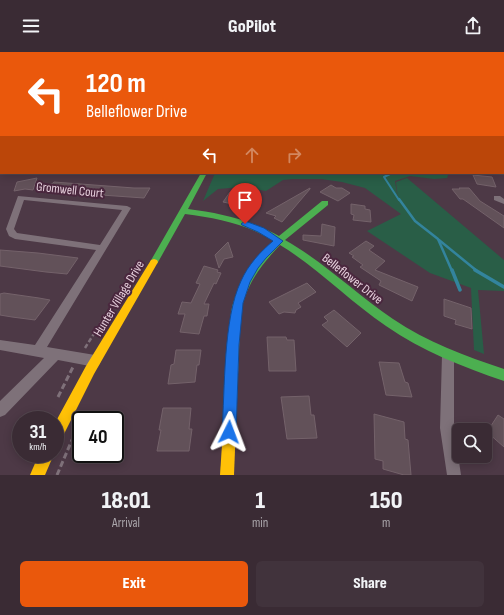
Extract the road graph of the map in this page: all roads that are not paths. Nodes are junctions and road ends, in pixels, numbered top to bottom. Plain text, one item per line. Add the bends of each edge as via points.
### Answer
1 (203, 174) edge
2 (497, 198) dead end
3 (504, 202) edge
4 (325, 203) dead end
5 (184, 211) junction
6 (279, 241) junction
7 (102, 248) junction
8 (0, 345) edge
9 (38, 351) junction
10 (56, 354) junction
11 (448, 355) junction
12 (96, 361) junction
13 (504, 375) edge
14 (0, 410) edge
15 (64, 420) edge
16 (43, 463) edge
17 (37, 475) edge
18 (227, 475) edge
19 (454, 475) edge

1 - 5 street, Hunter Village Drive
2 - 3 street
4 - 6 street
5 - 6 street, Belleflower Drive via 240,222 261,230
5 - 12 street, Hunter Village Drive
6 - 11 street, Belleflower Drive via 298,252 389,322
6 - 18 street via 262,255 255,265 245,282 238,303 233,345
7 - 7 street, Gromwell Court via 127,208 21,198 10,229 15,236
7 - 9 street, Gromwell Court
8 - 9 street
9 - 10 street
10 - 12 street
10 - 14 street
11 - 13 street, Belleflower Drive
11 - 19 street via 447,428
12 - 15 street, Hunter Village Drive
16 - 17 street

